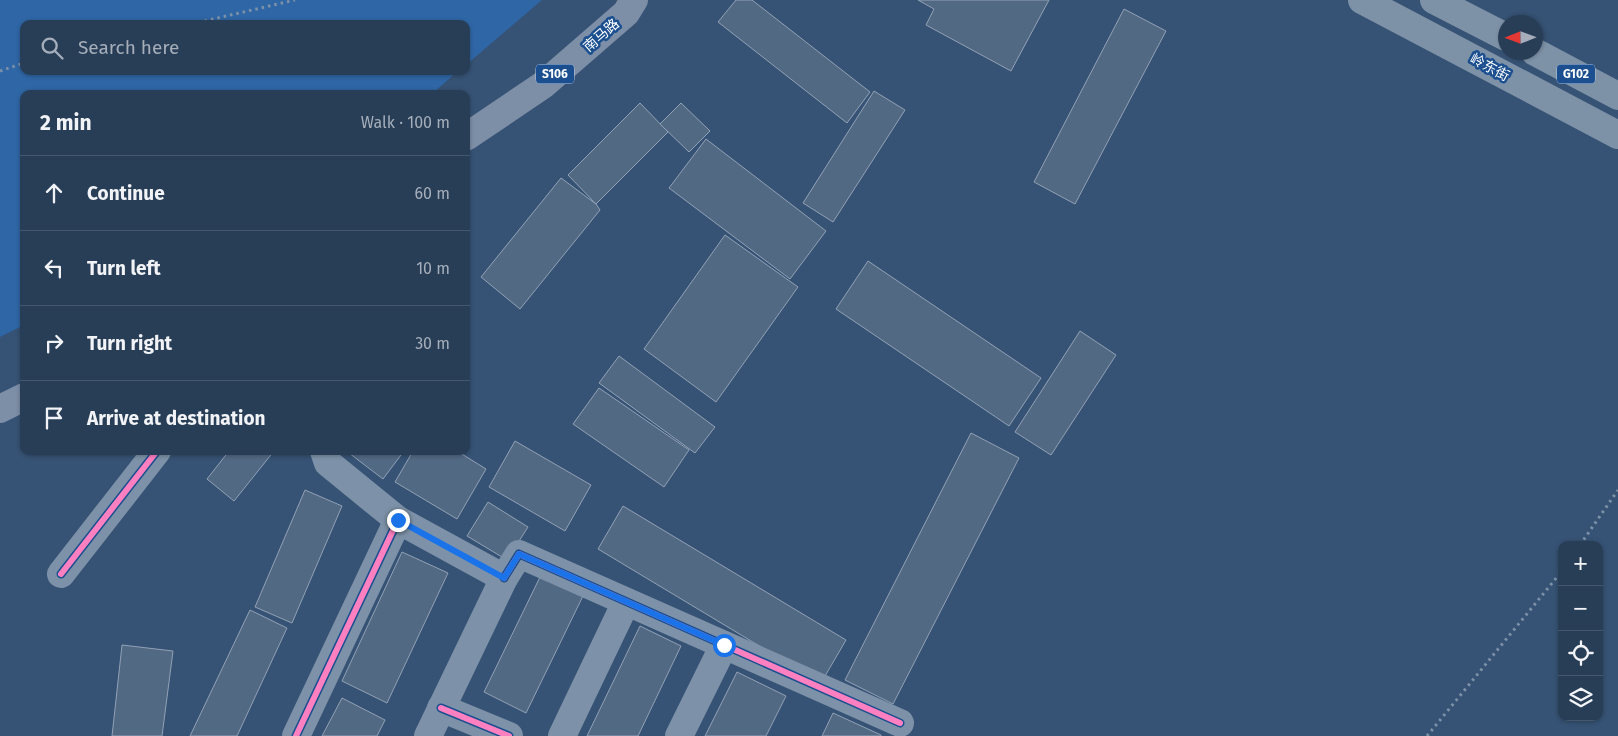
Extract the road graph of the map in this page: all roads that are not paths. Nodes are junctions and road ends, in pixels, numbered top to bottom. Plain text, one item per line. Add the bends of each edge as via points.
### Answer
1 (634, 0) edge
2 (1362, 0) edge
3 (1434, 0) edge
4 (1498, 33) edge
5 (1543, 56) edge
6 (1618, 96) edge
7 (470, 134) edge
8 (1618, 135) edge
9 (20, 399) edge
10 (0, 409) edge
11 (154, 455) edge
12 (325, 455) edge
13 (398, 520) junction
14 (61, 574) dead end
15 (504, 578) junction
16 (626, 602) junction
17 (724, 645) junction
18 (441, 708) junction
19 (900, 724) dead end
20 (296, 736) edge
21 (428, 736) edge
22 (509, 736) edge
23 (562, 736) edge
24 (679, 736) edge

1 - 7 main road, 南马路 / S106 via 626,13 543,85
2 - 8 highway, 岭东街 / G102
3 - 4 highway
5 - 6 highway, G102
9 - 10 main road
11 - 14 street
12 - 13 street via 328,463
13 - 15 street
13 - 20 street
15 - 16 street via 519,554
15 - 18 street
16 - 17 street
16 - 23 street
17 - 19 street
17 - 24 street
18 - 21 street
18 - 22 street

